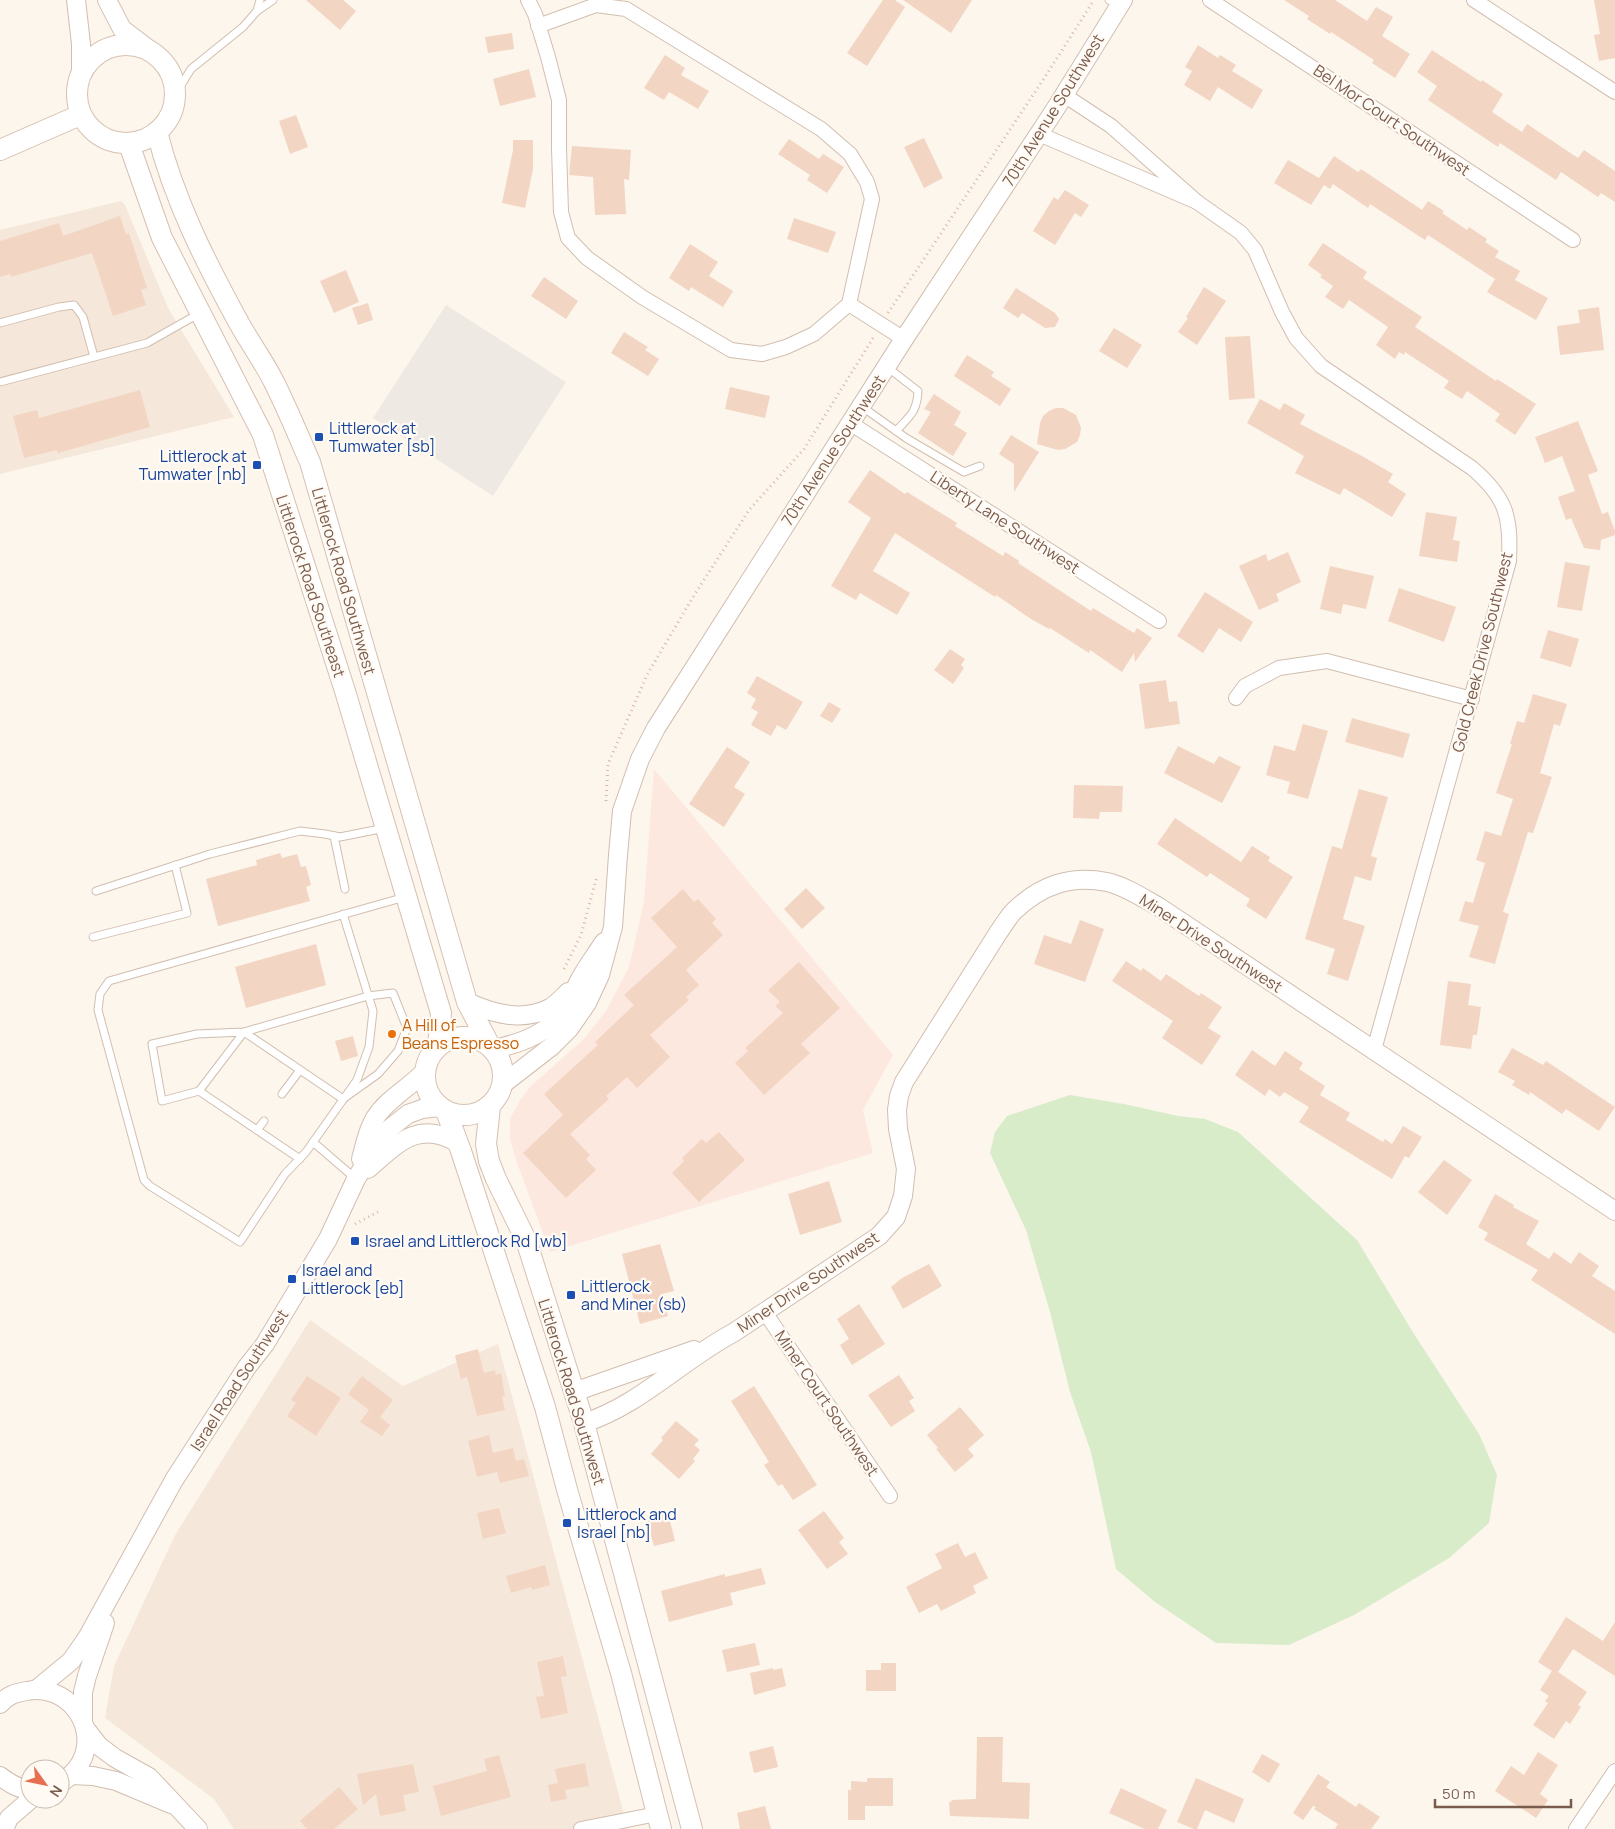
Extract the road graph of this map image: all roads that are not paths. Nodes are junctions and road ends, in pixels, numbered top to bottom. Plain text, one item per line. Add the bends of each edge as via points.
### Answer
1 (76, 0) edge
2 (107, 0) edge
3 (260, 0) edge
4 (273, 0) edge
5 (528, 0) edge
6 (1210, 0) edge
7 (1474, 0) edge
8 (1117, 2) edge
9 (257, 11) junction
10 (538, 26) junction
11 (151, 51) junction
12 (81, 72) junction
13 (1615, 92) edge
14 (175, 95) junction
15 (1064, 95) junction
16 (80, 115) junction
17 (157, 132) junction
18 (1039, 134) junction
19 (129, 144) junction
20 (0, 150) edge
21 (1196, 202) junction
22 (1573, 240) dead end
23 (849, 304) junction
24 (200, 313) junction
25 (0, 323) edge
26 (904, 339) junction
27 (94, 357) junction
28 (887, 367) junction
29 (0, 382) edge
30 (861, 406) junction
31 (850, 424) junction
32 (896, 431) junction
33 (980, 466) dead end
34 (1159, 621) dead end
35 (1236, 698) dead end
36 (1472, 699) junction
37 (385, 828) junction
38 (334, 836) junction
39 (175, 866) junction
40 (345, 889) dead end
41 (96, 891) dead end
42 (405, 897) junction
43 (343, 914) junction
44 (613, 927) junction
45 (92, 937) dead end
46 (578, 984) junction
47 (368, 996) junction
48 (467, 1002) junction
49 (244, 1032) junction
50 (437, 1047) junction
51 (492, 1048) junction
52 (1374, 1050) junction
53 (300, 1070) junction
54 (424, 1072) junction
55 (503, 1084) junction
56 (199, 1091) junction
57 (282, 1094) dead end
58 (343, 1099) junction
59 (490, 1106) junction
60 (442, 1109) junction
61 (264, 1121) dead end
62 (257, 1130) junction
63 (313, 1142) junction
64 (458, 1143) junction
65 (300, 1159) junction
66 (356, 1179) junction
67 (1615, 1211) edge
68 (764, 1311) junction
69 (716, 1342) junction
70 (574, 1392) junction
71 (584, 1423) junction
72 (890, 1496) dead end
73 (120, 1580) junction
74 (37, 1689) junction
75 (4, 1696) edge
76 (84, 1725) junction
77 (1615, 1771) edge
78 (0, 1776) edge
79 (70, 1776) edge
80 (70, 1779) edge
81 (20, 1788) edge
82 (20, 1808) edge
83 (179, 1808) junction
84 (659, 1822) edge
85 (4, 1829) edge
86 (198, 1829) edge
87 (581, 1829) edge
88 (692, 1829) edge
89 (1576, 1829) edge

1 - 12 street
2 - 11 street via 122,29
3 - 9 lane
4 - 9 lane
5 - 10 street
6 - 22 street, Bel Mor Court Southwest
7 - 13 street
8 - 15 street, 70th Avenue Southwest
9 - 14 lane via 243,27 191,69
10 - 23 street via 596,5 626,9 820,129 850,154 867,182 872,200
10 - 23 street via 559,100 561,212 568,238 586,258 642,297 731,350 762,354 786,347 814,334
11 - 12 main road via 132,44 111,46 93,56
11 - 14 main road via 165,63 174,80
12 - 16 main road via 76,86
14 - 17 main road via 169,118
15 - 18 street, 70th Avenue Southwest
15 - 21 street, Gold Creek Drive Southwest via 1111,126
16 - 19 main road via 100,137 114,143
16 - 20 main road
17 - 19 main road
17 - 48 main road, Littlerock Road Southwest via 163,158 191,228 227,302 273,381 310,462
18 - 21 street, Gold Creek Drive Southwest
18 - 26 street, 70th Avenue Southwest
19 - 24 main road, Littlerock Road Southeast via 162,238
21 - 36 street, Gold Creek Drive Southwest via 1241,233 1255,250 1296,338 1321,366 1472,468 1498,496 1506,512 1510,532 1509,561
23 - 26 street
24 - 27 lane via 147,343
24 - 37 main road, Littlerock Road Southeast via 263,435
25 - 27 lane via 74,305 83,317
26 - 28 street, 70th Avenue Southwest
27 - 29 lane
28 - 30 street, 70th Avenue Southwest
28 - 32 lane via 918,391 915,409
30 - 31 street, 70th Avenue Southwest
30 - 32 lane
31 - 34 street, Liberty Lane Southwest
31 - 44 street, 70th Avenue Southwest via 656,728 640,759 622,811
32 - 33 lane via 964,472
35 - 36 street via 1245,686 1279,668 1327,661
36 - 52 street, Gold Creek Drive Southwest
37 - 38 lane
37 - 42 main road, Littlerock Road Southeast
38 - 39 lane via 300,831
38 - 40 lane
39 - 41 lane
39 - 45 lane via 187,913
42 - 43 lane
42 - 50 main road, Littlerock Road Southeast via 441,1014
43 - 47 lane
43 - 65 lane via 110,981 100,994 98,1010 144,1180 150,1186 240,1242 285,1174
44 - 46 street, 70th Avenue Southwest
44 - 55 street, 70th Avenue Southwest via 600,975 587,1003 569,1029
46 - 48 street via 552,1007 537,1013 509,1016 488,1012
46 - 51 street, 70th Avenue Southwest via 568,1006 542,1032 514,1045
47 - 49 lane
47 - 58 lane via 373,1011 369,1047 357,1080
47 - 58 lane via 393,993 407,1028 398,1052 378,1074
48 - 51 main road, Littlerock Road Southwest
49 - 53 lane
49 - 56 lane
49 - 56 lane via 197,1034 152,1044 162,1100
50 - 51 main road via 449,1039 463,1036 478,1038
50 - 54 main road via 428,1058
51 - 55 main road via 502,1066
52 - 67 street, Miner Drive Southwest
52 - 68 street, Miner Drive Southwest via 1129,890 1108,882 1062,881 1037,893 1014,911 904,1082 897,1110 906,1169 903,1196 896,1217 879,1236
53 - 57 lane
53 - 58 lane
54 - 60 main road via 428,1091
54 - 66 street, Israel Road Southwest via 386,1104 375,1118
55 - 59 main road
56 - 62 lane
58 - 63 lane
59 - 60 main road via 469,1115 457,1115
59 - 70 main road, Littlerock Road Southwest via 486,1144 489,1161 526,1240
60 - 64 main road, Littlerock Road Southwest
60 - 66 street, Israel Road Southwest via 422,1109 408,1114 389,1129
61 - 62 lane
62 - 65 lane
63 - 65 lane
63 - 66 lane
64 - 66 street via 437,1134 408,1137
64 - 84 main road, Littlerock Road Southwest via 546,1408 621,1673
66 - 73 street, Israel Road Southwest via 328,1239 265,1344 174,1480
68 - 69 street, Miner Drive Southwest
68 - 72 street, Miner Court Southwest
69 - 70 street, Miner Drive Southwest
69 - 71 street, Miner Drive Southwest via 629,1403
70 - 71 main road, Littlerock Road Southwest
71 - 88 main road, Littlerock Road Southwest
73 - 74 street, Israel Road Southwest via 71,1661
73 - 76 street, Israel Road Southwest via 87,1673 83,1692
74 - 75 street
74 - 76 street via 53,1692 68,1700
76 - 79 street, Israel Road Southwest via 86,1745 82,1762
76 - 83 street via 99,1746 149,1777
77 - 89 street
78 - 81 street
80 - 83 street via 94,1776 116,1781
82 - 85 street via 9,1818
83 - 86 street
84 - 87 street

